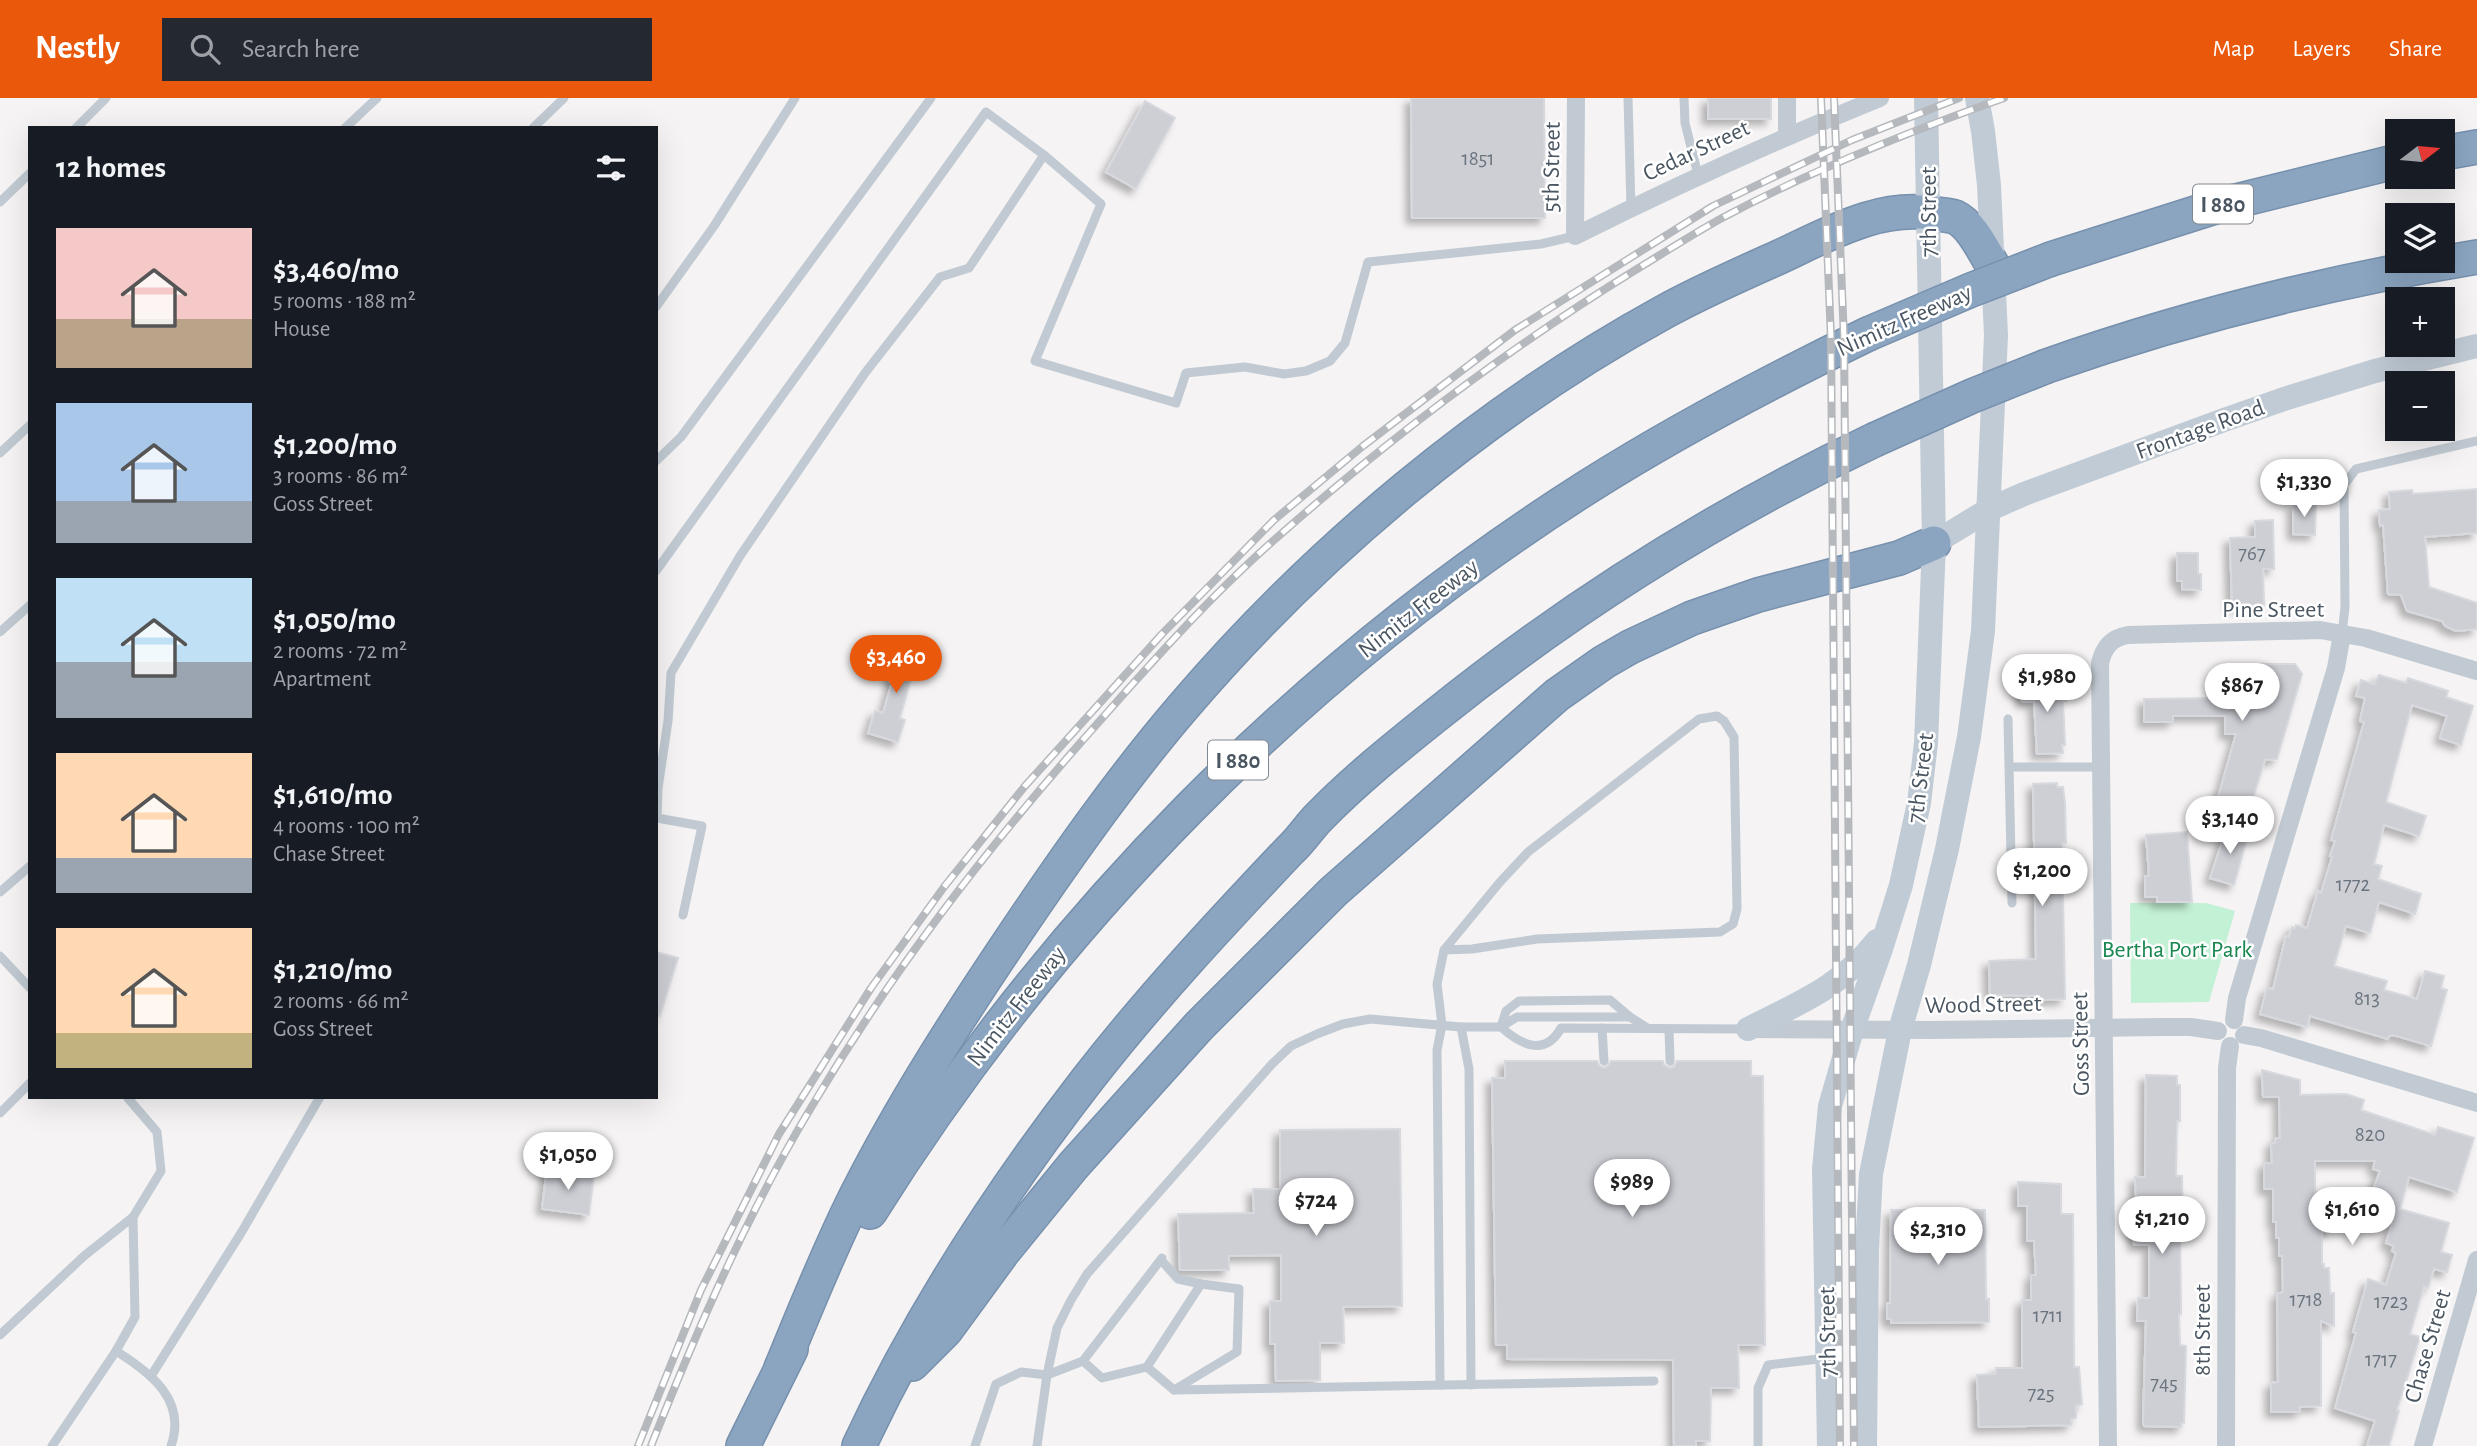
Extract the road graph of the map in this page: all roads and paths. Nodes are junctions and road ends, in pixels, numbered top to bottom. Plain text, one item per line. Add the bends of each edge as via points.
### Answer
1 (106, 98) edge
2 (377, 98) edge
3 (564, 98) edge
4 (795, 98) edge
5 (931, 98) edge
6 (1576, 98) edge
7 (1628, 98) edge
8 (1684, 98) edge
9 (1787, 98) edge
10 (1880, 98) edge
11 (1926, 98) edge
12 (1977, 98) edge
13 (78, 126) edge
14 (347, 126) edge
15 (535, 126) edge
16 (1787, 135) junction
17 (2477, 147) edge
18 (2455, 151) edge
19 (1044, 155) junction
20 (2385, 164) edge
21 (28, 175) edge
22 (1698, 175) junction
23 (0, 202) edge
24 (1631, 208) junction
25 (1927, 212) junction
26 (1575, 236) junction
27 (2477, 257) edge
28 (1993, 266) junction
29 (658, 304) edge
30 (2477, 346) edge
31 (28, 427) edge
32 (2477, 441) edge
33 (0, 453) edge
34 (658, 459) edge
35 (1990, 509) junction
36 (1934, 543) junction
37 (658, 568) edge
38 (28, 607) edge
39 (0, 632) edge
40 (2342, 634) junction
41 (2109, 643) joint
42 (2477, 671) edge
43 (2008, 719) dead end
44 (2010, 767) junction
45 (2101, 767) junction
46 (658, 788) edge
47 (658, 821) edge
48 (28, 868) edge
49 (0, 892) edge
50 (2012, 903) dead end
51 (683, 915) dead end
52 (1888, 927) junction
53 (1444, 950) junction
54 (0, 956) edge
55 (28, 986) edge
56 (1630, 1017) junction
57 (1442, 1025) junction
58 (1461, 1027) junction
59 (1500, 1027) junction
60 (2105, 1027) junction
61 (1602, 1028) junction
62 (1647, 1028) junction
63 (1669, 1029) junction
64 (1748, 1029) junction
65 (1852, 1030) junction
66 (1900, 1030) junction
67 (2236, 1034) junction
68 (1604, 1061) dead end
69 (1670, 1061) dead end
70 (28, 1085) edge
71 (129, 1099) edge
72 (319, 1099) edge
73 (2477, 1103) edge
74 (0, 1112) edge
75 (133, 1217) junction
76 (2477, 1260) edge
77 (1201, 1284) junction
78 (0, 1335) edge
79 (116, 1351) junction
80 (1828, 1358) junction
81 (1083, 1361) junction
82 (1147, 1367) junction
83 (781, 1368) junction
84 (1046, 1375) junction
85 (151, 1376) junction
86 (1654, 1381) dead end
87 (1440, 1385) junction
88 (1471, 1385) junction
89 (885, 1390) junction
90 (1174, 1390) junction
91 (52, 1446) edge
92 (171, 1446) edge
93 (743, 1446) edge
94 (859, 1446) edge
95 (975, 1446) edge
96 (1037, 1446) edge
97 (1758, 1446) edge
98 (1829, 1446) edge
99 (1866, 1446) edge
100 (2108, 1446) edge
101 (2226, 1446) edge
102 (2423, 1446) edge

1 - 13 lane
2 - 14 lane
3 - 15 lane
4 - 29 lane
5 - 34 lane via 681,437
6 - 26 street, 5th Street
7 - 24 lane
8 - 22 lane
9 - 16 street
10 - 16 street, Cedar Street
11 - 25 main road, 7th Street
12 - 28 main road, 7th Street via 1989,185
16 - 22 street, Cedar Street
17 - 18 highway
19 - 26 lane via 1101,204 1035,361 1176,403 1186,373 1245,367 1284,374 1330,361 1345,343 1368,262 1541,244
19 - 37 lane via 986,112
19 - 46 lane via 969,268 940,277 865,373 740,556 671,673
20 - 83 highway, Nimitz Freeway / I 880, bridge via 2224,204 2051,259 1868,334 1724,406 1626,463 1478,561 1303,701 1236,762 1104,899 970,1063 864,1222
21 - 23 lane
22 - 24 street, Cedar Street
24 - 26 street, Cedar Street
25 - 28 highway via 1958,218
25 - 36 main road, 7th Street
25 - 83 highway via 1890,214 1846,226 1629,332 1447,456 1280,603 1186,702 1119,787 958,1019 856,1196
27 - 89 highway, bridge via 2226,312 2047,366 1789,482 1711,525 1560,622 1418,730 1317,818 1149,1002 1032,1152 941,1288
28 - 35 main road, 7th Street via 1996,335
30 - 35 main road, Frontage Road via 2274,402
31 - 33 lane
32 - 40 lane via 2356,469 2344,485
35 - 36 main road, Frontage Road
35 - 66 main road, 7th Street via 1983,631 1969,737 1944,862
36 - 52 main road, 7th Street via 1926,743 1919,803
36 - 89 highway via 1899,558 1758,596 1681,623 1604,662 1548,701 1333,892 1207,1018 1044,1200 946,1330
38 - 39 lane
40 - 41 street, Pine Street via 2320,630 2128,635
40 - 42 street, Pine Street
40 - 67 street, 8th Street via 2336,668 2237,998
41 - 45 street, Goss Street via 2100,663
43 - 44 lane
44 - 45 lane
44 - 50 lane
45 - 60 street, Goss Street
47 - 51 lane via 702,826
48 - 49 lane
52 - 64 main road via 1861,961 1836,982
52 - 65 main road, 7th Street
53 - 53 lane via 1537,939 1720,932 1733,924 1737,909 1734,737 1724,721 1717,716 1699,719 1528,852
53 - 57 lane via 1437,984
54 - 55 lane
56 - 59 lane via 1517,1017
56 - 59 lane via 1610,1000 1519,1001 1506,1012
56 - 62 lane
57 - 58 lane
57 - 84 lane via 1370,1019 1343,1024 1291,1046 1087,1273 1057,1328
57 - 87 lane via 1437,1050
58 - 59 lane
58 - 88 lane via 1469,1069
59 - 61 lane via 1515,1040 1538,1046 1550,1042 1561,1028
60 - 66 street, Wood Street
60 - 67 street, Wood Street via 2191,1027 2218,1031 2222,1043
60 - 100 street, Goss Street
61 - 62 lane
61 - 68 lane
62 - 63 lane
63 - 64 lane
63 - 69 lane
64 - 65 street, Wood Street
65 - 66 street, Wood Street
65 - 80 main road, 7th Street via 1830,1106 1824,1170
66 - 99 main road, 7th Street via 1871,1174
67 - 73 street
67 - 101 street, 8th Street via 2227,1068
70 - 74 lane
71 - 75 lane via 158,1132 161,1171
72 - 85 lane
75 - 78 lane
75 - 79 lane via 135,1317
76 - 102 street, Chase Street
77 - 81 lane via 1178,1279 1162,1259
77 - 82 lane
77 - 90 lane via 1238,1289 1237,1352
79 - 85 lane
79 - 91 lane
80 - 97 lane via 1768,1365 1758,1388
80 - 98 main road, 7th Street
81 - 82 lane via 1102,1378
81 - 84 lane
82 - 90 lane
83 - 93 highway, Nimitz Freeway / I 880
84 - 95 lane via 1021,1372 996,1384
84 - 96 lane
85 - 92 lane via 172,1405 176,1429
86 - 88 lane
87 - 88 lane
87 - 90 lane
89 - 94 highway

